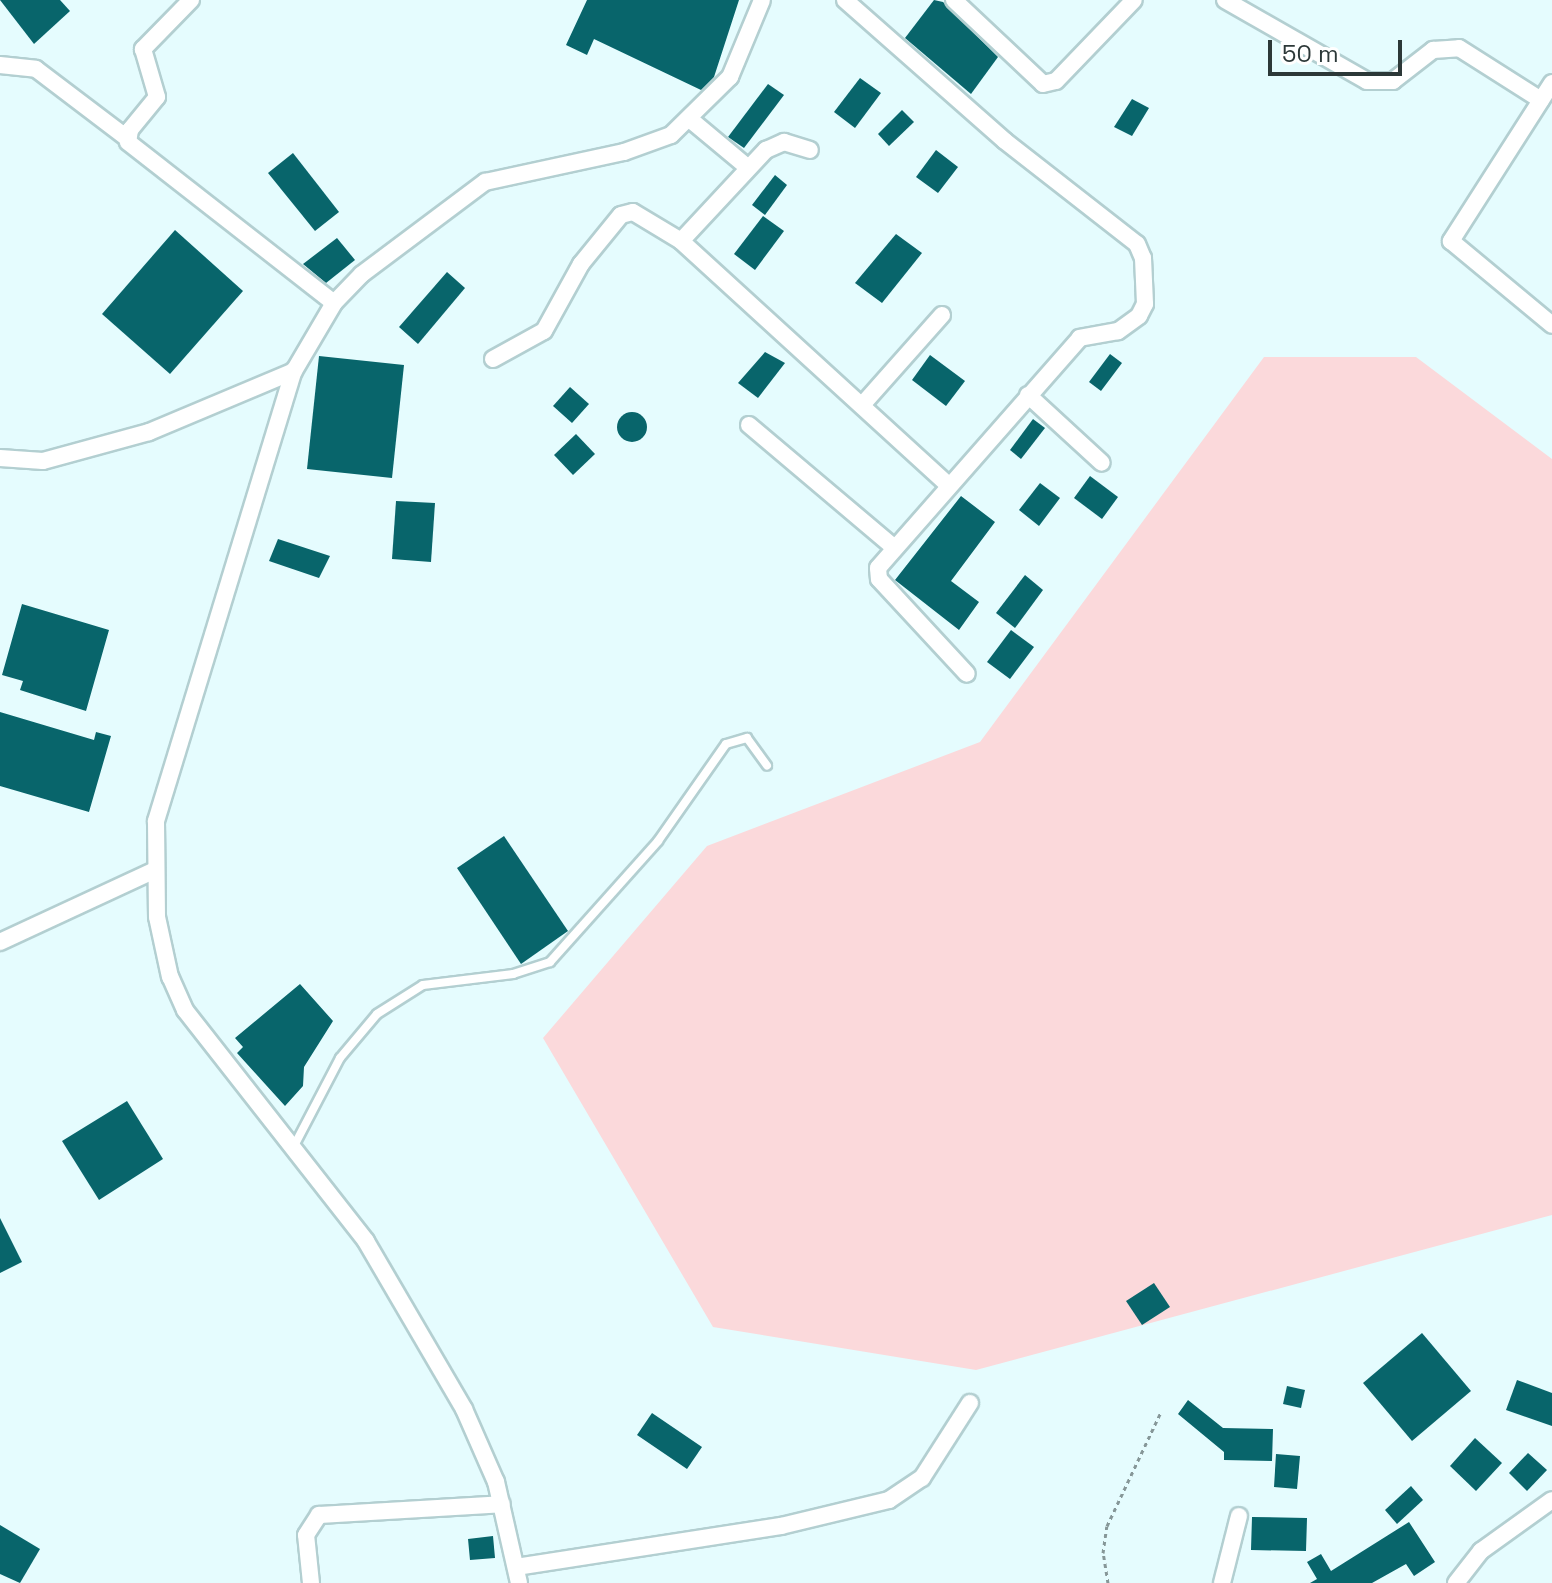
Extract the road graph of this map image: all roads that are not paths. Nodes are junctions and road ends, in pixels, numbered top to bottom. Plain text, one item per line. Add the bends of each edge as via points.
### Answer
1 (191, 0) edge
2 (762, 0) edge
3 (845, 0) edge
4 (954, 0) edge
5 (1134, 0) edge
6 (1225, 0) edge
7 (0, 65) edge
8 (1552, 83) edge
9 (1541, 100) junction
10 (692, 121) junction
11 (127, 138) junction
12 (810, 150) dead end
13 (746, 166) junction
14 (681, 241) junction
15 (334, 303) junction
16 (942, 315) dead end
17 (1552, 325) edge
18 (493, 359) dead end
19 (294, 371) junction
20 (1028, 395) junction
21 (863, 404) junction
22 (749, 425) dead end
23 (0, 458) edge
24 (1102, 463) dead end
25 (949, 486) junction
26 (892, 546) junction
27 (967, 674) dead end
28 (767, 766) dead end
29 (153, 871) junction
30 (0, 942) edge
31 (294, 1146) junction
32 (970, 1403) dead end
33 (1552, 1500) edge
34 (502, 1504) junction
35 (1239, 1516) dead end
36 (517, 1575) edge
37 (310, 1582) edge
38 (1222, 1583) edge
39 (1456, 1583) edge

1 - 11 street via 143,49 157,97
2 - 10 street via 730,77
3 - 20 street via 1005,141 1137,244 1145,283 1139,316 1118,331 1083,335
4 - 5 street via 1043,84 1056,81
6 - 9 street via 1357,78 1393,81 1433,50 1459,48
7 - 11 street via 36,69
8 - 9 street
9 - 17 street via 1451,241
10 - 13 street
10 - 15 street via 640,148 485,182 362,274
11 - 15 street
12 - 13 street via 784,142
13 - 14 street
14 - 18 street via 642,216 621,215 581,264 547,328
14 - 21 street
15 - 19 street
16 - 21 street
19 - 23 street via 134,436 43,461
19 - 29 street via 156,821
20 - 24 street
20 - 25 street
21 - 25 street
22 - 26 street
25 - 26 street
26 - 27 street via 878,568 879,579
28 - 31 lane via 747,738 726,744 658,841 550,962 513,974 423,985 377,1014 340,1058
29 - 30 street
29 - 31 street via 162,948 185,1010
31 - 34 street via 366,1241 464,1409
32 - 36 street via 922,1478 889,1500 781,1526
33 - 39 street via 1481,1551
34 - 36 street
34 - 37 street via 319,1515 306,1535
35 - 38 street

